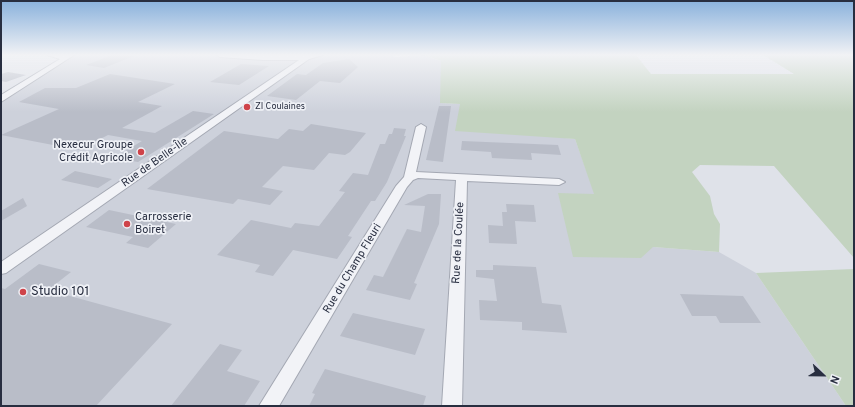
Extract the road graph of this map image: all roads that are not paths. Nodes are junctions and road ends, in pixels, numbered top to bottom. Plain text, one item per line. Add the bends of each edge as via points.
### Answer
1 (41, 74) edge
2 (283, 74) edge
3 (1, 99) edge
4 (422, 127) dead end
5 (462, 177) junction
6 (409, 178) junction
7 (559, 182) dead end
8 (1, 269) edge
9 (269, 406) edge
10 (452, 406) edge

1 - 3 street
2 - 8 street, Rue de Belle-Île
4 - 6 street
5 - 6 street via 417,175
5 - 7 street
5 - 10 street, Rue de la Coulée
6 - 9 street, Rue du Champ Fleuri

